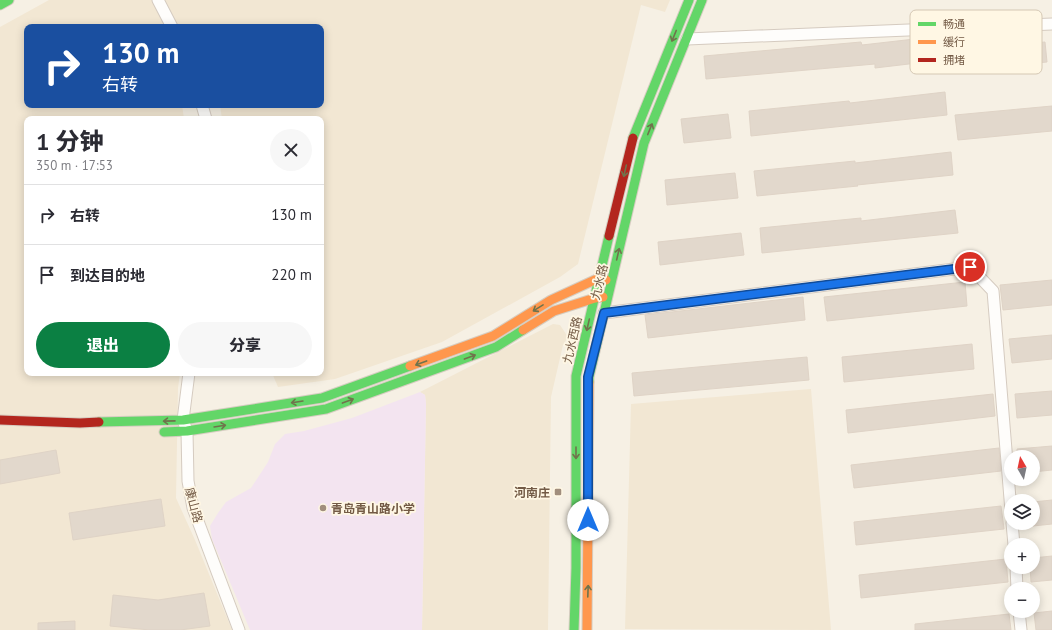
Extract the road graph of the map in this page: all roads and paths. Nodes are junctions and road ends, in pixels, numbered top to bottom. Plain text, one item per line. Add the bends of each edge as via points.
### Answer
1 (9, 0) edge
2 (158, 0) edge
3 (689, 0) edge
4 (702, 0) edge
5 (0, 5) edge
6 (170, 24) edge
7 (1042, 24) edge
8 (1052, 24) edge
9 (910, 30) edge
10 (687, 39) junction
11 (599, 278) junction
12 (612, 281) junction
13 (608, 297) junction
14 (594, 298) junction
15 (604, 313) junction
16 (189, 376) edge
17 (0, 420) edge
18 (183, 420) junction
19 (187, 431) junction
20 (155, 432) dead end
21 (1010, 494) edge
22 (1020, 618) edge
23 (239, 630) edge
24 (574, 630) edge
25 (587, 630) edge
26 (1021, 630) edge

1 - 5 main road
2 - 6 street
3 -> 11 main road, 九水西路 via 632,140
4 - 10 main road, 九水路
7 - 8 street
9 - 10 street
12 -> 10 main road, 九水路 via 644,143
11 - 12 main road
11 - 14 main road, 九水西路
11 -> 18 main road via 551,300 493,336 322,398
12 - 13 main road, 九水路
13 - 14 main road
13 - 15 main road, 九水路
19 -> 14 main road via 326,409 496,347 554,311
14 -> 24 main road, 九水西路 via 576,376
15 - 21 street via 970,267 993,290
25 -> 15 main road, 九水路 via 588,377
16 - 18 street, 康山路
18 -> 17 main road via 80,423
18 - 19 street, 康山路
19 - 20 main road
19 - 23 street, 康山路 via 188,481 193,508
22 - 26 street

